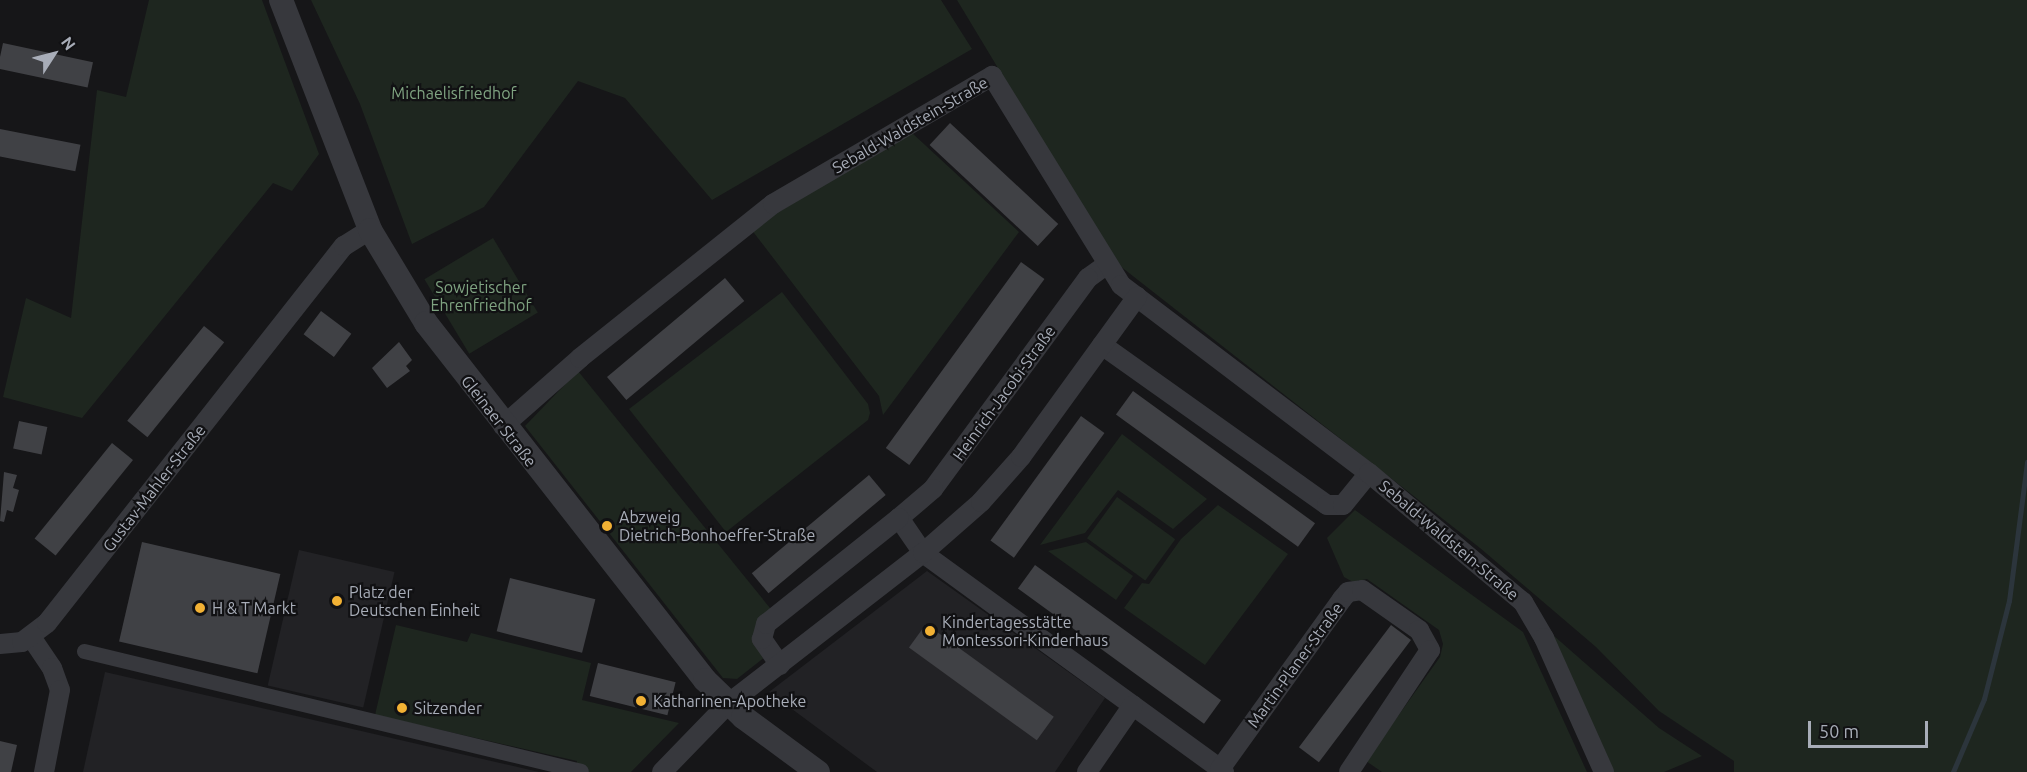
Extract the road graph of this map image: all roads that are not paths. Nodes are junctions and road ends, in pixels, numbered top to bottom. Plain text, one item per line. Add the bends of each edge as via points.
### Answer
1 (281, 0) edge
2 (370, 230) junction
3 (1106, 265) junction
4 (1137, 297) junction
5 (1102, 345) junction
6 (503, 426) junction
7 (1369, 473) junction
8 (899, 518) junction
9 (923, 553) junction
10 (31, 637) junction
11 (0, 644) edge
12 (84, 651) dead end
13 (780, 665) junction
14 (728, 704) junction
15 (1133, 705) junction
16 (1222, 770) edge
17 (581, 771) edge
18 (44, 772) edge
19 (662, 772) edge
20 (818, 772) edge
21 (1087, 772) edge
22 (1349, 772) edge
23 (1604, 772) edge

1 - 2 street, Gleinaer Straße
2 - 6 street, Gleinaer Straße via 405,293
2 - 10 street, Gustav-Mahler-Straße via 344,246 61,605
3 - 4 street, Sebald-Waldstein-Straße
3 - 6 street, Sebald-Waldstein-Straße via 992,76 773,204
3 - 8 street, Heinrich-Jacobi-Straße via 1088,278 933,489
4 - 5 street
4 - 7 street, Sebald-Waldstein-Straße
5 - 7 street, Sebald-Waldstein-Straße via 1327,505 1343,505
5 - 9 street via 1008,472
6 - 14 street, Gleinaer Straße
7 - 23 street, Sebald-Waldstein-Straße via 1522,602 1534,617
8 - 9 street
8 - 13 street, Heinrich-Jacobi-Straße via 766,624 762,639
9 - 13 street
9 - 15 street, Martin-Planer-Straße
10 - 11 street
10 - 18 street via 52,668 60,690
12 - 17 street
13 - 14 street
14 - 19 street
14 - 20 street, Gleinaer Straße
15 - 16 street, Martin-Planer-Straße
15 - 21 street
16 - 22 street, Martin-Planer-Straße via 1342,599 1348,592 1362,590 1419,630 1430,650

